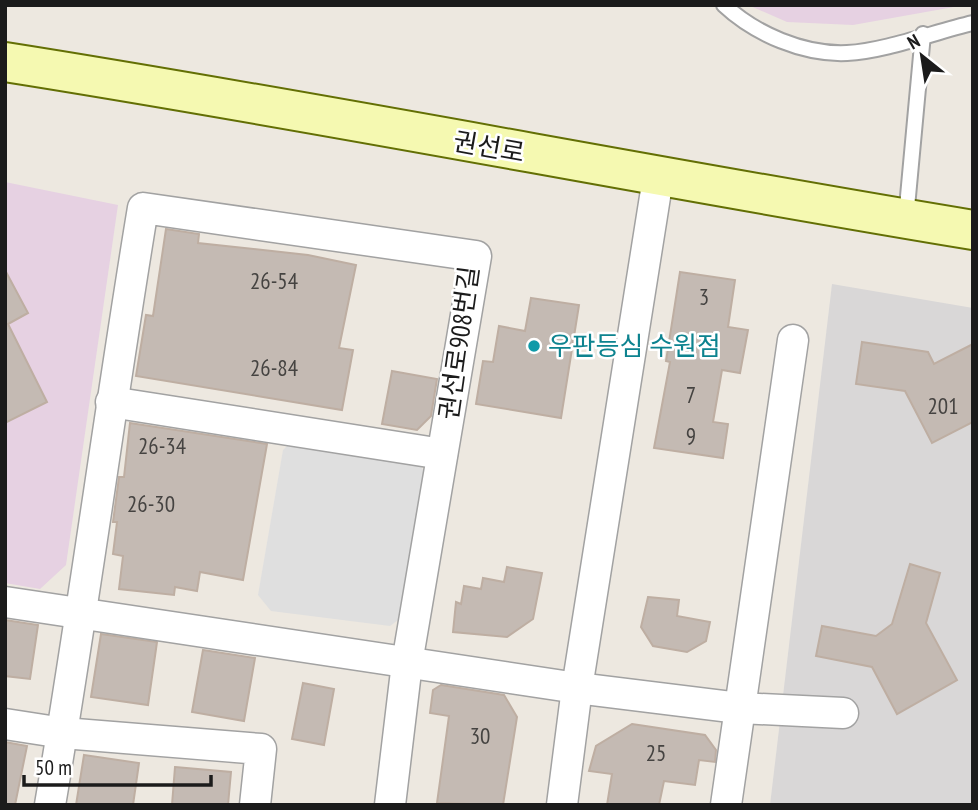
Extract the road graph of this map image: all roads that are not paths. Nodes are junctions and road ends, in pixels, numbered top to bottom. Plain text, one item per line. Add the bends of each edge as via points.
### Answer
1 (724, 5) edge
2 (973, 23) edge
3 (923, 34) junction
4 (5, 62) edge
5 (658, 178) junction
6 (906, 219) junction
7 (973, 230) edge
8 (793, 340) dead end
9 (111, 402) junction
10 (442, 454) junction
11 (5, 602) edge
12 (83, 615) junction
13 (407, 663) junction
14 (577, 688) junction
15 (739, 708) junction
16 (843, 713) dead end
17 (5, 724) edge
18 (63, 733) junction
19 (50, 805) edge
20 (255, 805) edge
21 (390, 805) edge
22 (562, 805) edge
23 (726, 805) edge

1 - 3 lane via 757,30 817,51 847,53
2 - 3 lane
3 - 6 lane
4 - 5 street, 권선로
5 - 6 street, 권선로
5 - 14 street
6 - 7 street, 권선로
8 - 15 street
9 - 10 street, 권선로908번길
9 - 10 street, 권선로908번길 via 143,208 475,256
9 - 12 street, 권선로908번길
10 - 13 street
11 - 12 street
12 - 13 street
12 - 18 street, 권선로908번길
13 - 14 street
13 - 21 street
14 - 15 street
14 - 22 street
15 - 16 street
15 - 23 street
17 - 18 street
18 - 19 street, 권선로908번길
18 - 20 street via 261,749

